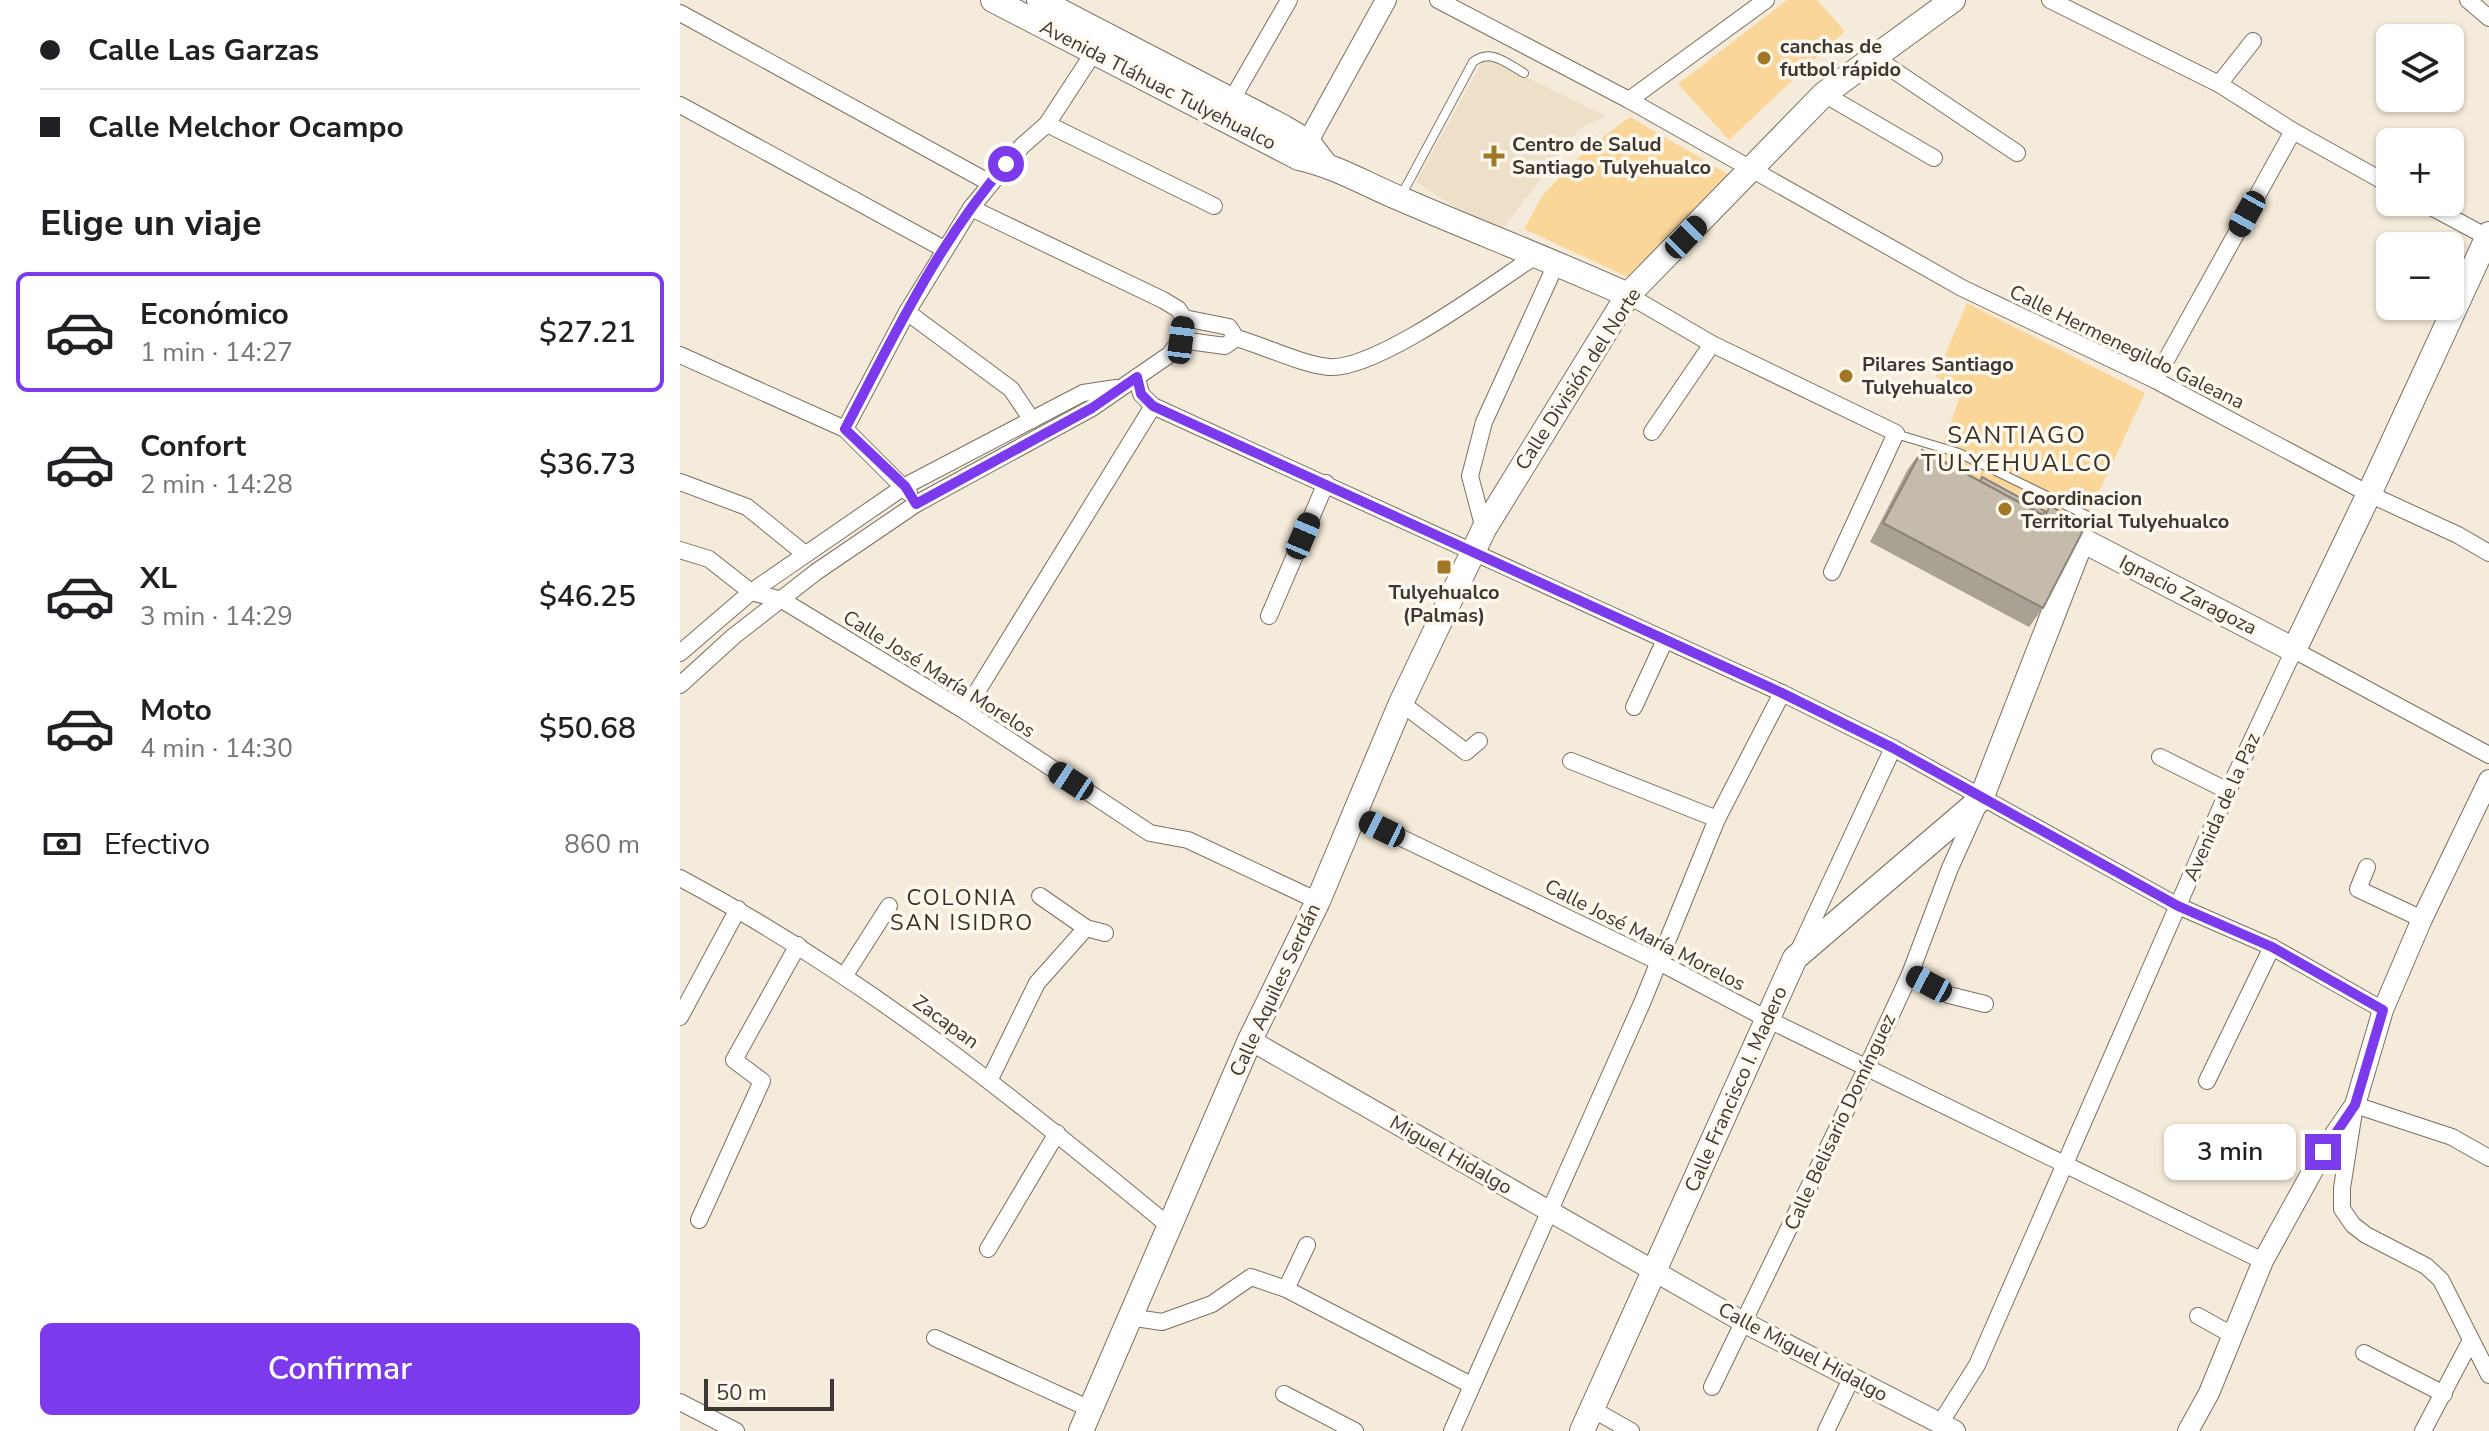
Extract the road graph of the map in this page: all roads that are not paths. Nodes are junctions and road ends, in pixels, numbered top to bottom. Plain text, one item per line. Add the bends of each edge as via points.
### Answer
1 (993, 0) edge
2 (1039, 0) edge
3 (1289, 0) edge
4 (1386, 0) edge
5 (1438, 0) edge
6 (1766, 0) edge
7 (1953, 0) edge
8 (2050, 0) edge
9 (2468, 0) edge
10 (680, 13) edge
11 (2489, 18) edge
12 (2253, 41) dead end
13 (1099, 44) junction
14 (1874, 57) junction
15 (1524, 73) dead end
16 (2219, 84) junction
17 (1824, 94) junction
18 (1629, 100) junction
19 (1231, 101) junction
20 (680, 105) edge
21 (1047, 124) junction
22 (2293, 131) junction
23 (1303, 150) junction
24 (2017, 153) dead end
25 (1934, 158) dead end
26 (1752, 169) junction
27 (2376, 177) edge
28 (990, 183) junction
29 (1400, 199) junction
30 (1214, 206) dead end
31 (971, 208) junction
32 (2449, 216) edge
33 (2488, 236) edge
34 (944, 249) junction
35 (1547, 258) junction
36 (1628, 295) junction
37 (907, 312) junction
38 (1184, 318) junction
39 (1236, 338) junction
40 (1181, 340) junction
41 (1712, 344) junction
42 (680, 355) edge
43 (1137, 377) junction
44 (2155, 380) junction
45 (1118, 388) junction
46 (1153, 406) junction
47 (1032, 420) junction
48 (845, 429) junction
49 (1652, 432) dead end
50 (1896, 433) junction
51 (680, 482) edge
52 (1326, 483) junction
53 (905, 486) junction
54 (2369, 494) junction
55 (916, 504) junction
56 (2092, 518) dead end
57 (1484, 529) junction
58 (2082, 540) joint
59 (680, 550) edge
60 (1472, 551) junction
61 (2489, 553) edge
62 (805, 554) junction
63 (1832, 572) dead end
64 (751, 592) junction
65 (782, 600) junction
66 (1269, 616) dead end
67 (1665, 640) junction
68 (2294, 650) junction
69 (680, 653) edge
70 (680, 685) edge
71 (1782, 693) junction
72 (1401, 703) junction
73 (1634, 707) dead end
74 (965, 711) junction
75 (1479, 741) dead end
76 (1893, 748) junction
77 (2489, 755) edge
78 (2160, 757) dead end
79 (1571, 761) dead end
80 (2489, 780) edge
81 (2228, 791) junction
82 (1981, 799) junction
83 (1354, 815) junction
84 (1717, 819) junction
85 (2367, 867) dead end
86 (680, 878) edge
87 (1040, 896) dead end
88 (1318, 901) junction
89 (889, 906) dead end
90 (2178, 906) junction
91 (738, 909) junction
92 (2422, 919) junction
93 (1086, 928) junction
94 (1105, 933) dead end
95 (798, 945) junction
96 (2272, 947) junction
97 (1795, 958) junction
98 (1659, 962) junction
99 (1910, 974) junction
100 (845, 975) junction
101 (1985, 1004) dead end
102 (2383, 1010) junction
103 (680, 1017) edge
104 (1767, 1019) junction
105 (1250, 1040) junction
106 (1867, 1067) junction
107 (990, 1079) junction
108 (2207, 1081) dead end
109 (2355, 1105) junction
110 (1057, 1133) junction
111 (2489, 1158) edge
112 (2066, 1166) junction
113 (1549, 1211) junction
114 (699, 1220) dead end
115 (1169, 1226) junction
116 (1307, 1245) dead end
117 (988, 1249) dead end
118 (2263, 1261) junction
119 (1653, 1270) junction
120 (1286, 1289) junction
121 (2198, 1316) dead end
122 (1129, 1317) junction
123 (1745, 1323) junction
124 (2234, 1336) junction
125 (935, 1338) dead end
126 (2470, 1342) junction
127 (2364, 1353) dead end
128 (2489, 1375) edge
129 (1851, 1379) junction
130 (1471, 1385) junction
131 (1712, 1387) dead end
132 (1284, 1394) dead end
133 (2444, 1394) junction
134 (680, 1402) edge
135 (1587, 1420) edge
136 (1085, 1425) edge
137 (1948, 1426) edge
138 (736, 1431) edge
139 (1355, 1431) edge
140 (1452, 1431) edge
141 (1631, 1431) edge
142 (1826, 1431) edge
143 (2188, 1431) edge
144 (2423, 1431) edge

1 - 13 main road, Avenida Tláhuac Tulyehualco
2 - 13 main road, Avenida Tláhuac Tulyehualco
3 - 19 street
4 - 23 street
5 - 18 street, Calle Hermenegildo Galeana
6 - 18 street
7 - 14 main road, Calle División del Norte
8 - 16 street
9 - 11 street
10 - 28 street
12 - 16 street
13 - 19 main road, Avenida Tláhuac Tulyehualco
13 - 21 street
13 - 23 main road, Avenida Tláhuac Tulyehualco
14 - 17 main road, Calle División del Norte
14 - 24 street
15 - 29 lane via 1490,54 1473,62
16 - 22 street
17 - 25 street
17 - 26 main road, Calle División del Norte
18 - 26 street, Calle Hermenegildo Galeana
19 - 23 main road, Avenida Tláhuac Tulyehualco
20 - 34 street
21 - 28 street
21 - 30 street
22 - 27 street
22 - 44 street
23 - 29 main road, Avenida Tláhuac Tulyehualco
26 - 36 main road, Calle División del Norte
26 - 44 street, Calle Hermenegildo Galeana via 1962,288
28 - 31 street
29 - 35 main road, Avenida Tláhuac Tulyehualco
31 - 34 street
31 - 38 street via 1163,300
32 - 33 street
33 - 54 main road, Avenida de la Paz
34 - 37 street
35 - 36 main road, Avenida Tláhuac Tulyehualco
35 - 39 street via 1359,363 1330,367
35 - 57 street via 1484,422 1470,476
36 - 41 street
36 - 57 main road, Calle División del Norte
37 - 47 street via 1011,389
37 - 48 street
38 - 39 street via 1229,327
38 - 40 street
39 - 40 street via 1225,346
40 - 43 street
41 - 49 street
41 - 50 street
42 - 48 street
43 - 45 street
43 - 46 street via 1141,394
44 - 54 street, Calle Hermenegildo Galeana
45 - 47 street via 1083,393
45 - 55 street via 1092,408
46 - 52 street
46 - 74 street
47 - 53 street
48 - 53 street
50 - 56 lane via 1959,453
50 - 63 street
51 - 62 street via 747,507
52 - 60 street
52 - 66 street
53 - 55 street
53 - 62 street
54 - 61 street, Calle Hermenegildo Galeana
54 - 68 main road, Avenida de la Paz
55 - 65 street
57 - 60 main road, Calle División del Norte
58 - 68 main road, Ignacio Zaragoza
58 - 82 main road, Calle Belisario Domínguez
59 - 64 street via 709,559
60 - 67 street
60 - 72 main road, Calle Aquiles Serdán
62 - 64 street
64 - 65 street, Calle José María Morelos
64 - 69 street
65 - 70 street
65 - 74 street, Calle José María Morelos
67 - 71 street
67 - 73 street
68 - 77 street
68 - 81 street, Avenida de la Paz
71 - 76 street
71 - 84 street
72 - 75 street via 1466,752
72 - 83 main road, Calle Aquiles Serdán
74 - 88 street, Calle José María Morelos via 1150,833 1188,840
76 - 82 street
76 - 97 street, Calle Francisco I. Madero
78 - 81 street
79 - 84 street
80 - 92 street
81 - 90 street, Avenida de la Paz
82 - 90 street
82 - 97 main road
82 - 99 street, Calle Belisario Domínguez
83 - 88 main road, Calle Aquiles Serdán
83 - 98 street, Calle José María Morelos
84 - 98 street
85 - 92 street via 2358,889
86 - 91 street, Zacapan
87 - 93 street
88 - 105 main road, Calle Aquiles Serdán
89 - 100 street
90 - 96 street
90 - 112 street, Avenida de la Paz
91 - 95 street, Zacapan
91 - 103 street
92 - 102 street
93 - 94 street
93 - 107 street via 1037,983
95 - 100 street, Zacapan
95 - 114 street via 734,1060 762,1081
96 - 102 street
96 - 108 street
97 - 104 main road, Calle Francisco I. Madero
98 - 104 street, Calle José María Morelos
98 - 113 street
99 - 101 street via 1949,995
99 - 106 street, Calle Belisario Domínguez
100 - 107 street, Zacapan
102 - 109 street
104 - 106 street, Calle José María Morelos
104 - 119 main road, Calle Francisco I. Madero
105 - 113 street, Miguel Hidalgo
105 - 115 main road, Calle Aquiles Serdán
106 - 112 street, Calle José María Morelos
106 - 123 street, Calle Belisario Domínguez
107 - 110 street, Zacapan
109 - 111 street via 2452,1137
109 - 118 street
109 - 126 street via 2342,1209 2366,1235 2426,1266 2441,1280
110 - 115 street, Zacapan
110 - 117 street
112 - 118 street, Calle José María Morelos
112 - 137 street, Avenida de la Paz
113 - 119 street, Miguel Hidalgo
113 - 130 street
115 - 122 main road, Calle Aquiles Serdán
116 - 120 street
118 - 124 street
119 - 123 street, Calle Miguel Hidalgo
119 - 135 main road, Calle Francisco I. Madero
120 - 122 street via 1251,1277 1212,1304 1162,1322
120 - 130 street
121 - 124 street
122 - 136 main road, Calle Aquiles Serdán
123 - 129 street, Calle Miguel Hidalgo
123 - 131 street, Calle Belisario Domínguez
124 - 143 street
125 - 136 street
126 - 128 street
126 - 133 street
127 - 133 street
129 - 137 street, Calle Miguel Hidalgo
129 - 142 street
130 - 140 street
132 - 139 street
133 - 144 street
134 - 138 street
135 - 141 street

